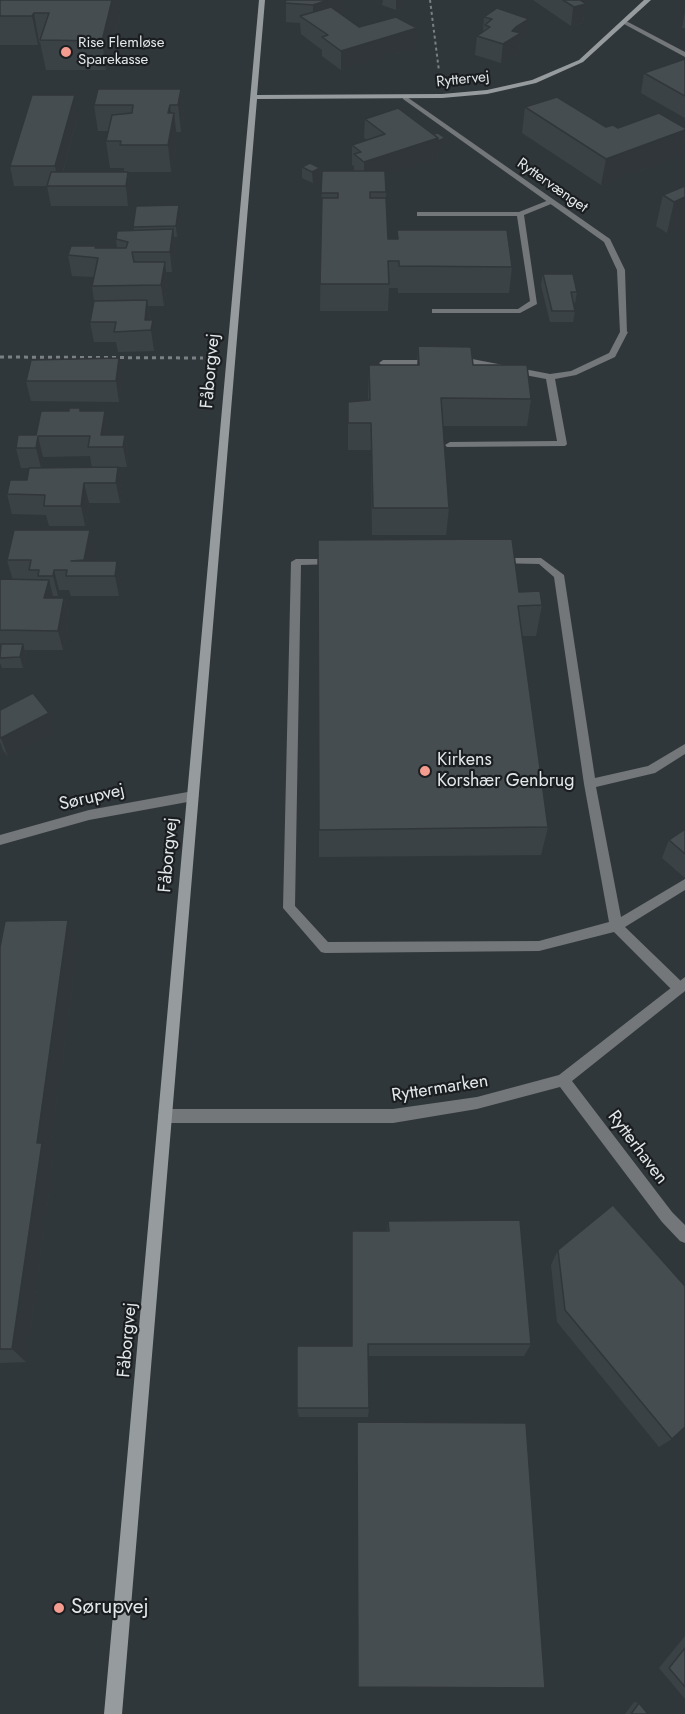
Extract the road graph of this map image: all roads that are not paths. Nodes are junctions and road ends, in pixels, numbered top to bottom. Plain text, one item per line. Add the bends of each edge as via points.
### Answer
1 (262, 0) edge
2 (648, 0) edge
3 (626, 22) junction
4 (685, 55) edge
5 (253, 97) junction
6 (405, 98) junction
7 (552, 202) junction
8 (420, 214) dead end
9 (520, 214) junction
10 (435, 311) dead end
11 (450, 362) edge
12 (383, 363) edge
13 (438, 363) edge
14 (550, 377) junction
15 (450, 445) dead end
16 (483, 561) edge
17 (343, 562) edge
18 (685, 748) edge
19 (590, 784) junction
20 (193, 796) junction
21 (0, 840) edge
22 (685, 884) edge
23 (616, 926) junction
24 (682, 986) edge
25 (563, 1080) junction
26 (165, 1116) junction
27 (685, 1236) edge
28 (113, 1714) edge

1 - 5 street, Fåborgvej
2 - 3 street, Ryttervej
3 - 4 street
3 - 6 street, Ryttervej via 581,62 534,82 487,92
5 - 6 street, Ryttervej
5 - 20 street, Fåborgvej
6 - 7 street, Ryttervænget
7 - 9 street
7 - 14 street, Ryttervænget via 606,241 621,270 624,332 612,355 573,373
8 - 9 street
9 - 10 street via 534,302 520,311
11 - 14 street via 472,362
12 - 13 street
14 - 15 street via 562,444
16 - 19 street via 541,561 559,575
17 - 23 street via 296,562 289,908 325,948 539,946
18 - 19 street via 651,770
19 - 23 street
20 - 21 street, Sørupvej via 89,815
20 - 26 street, Fåborgvej
22 - 23 street
23 - 24 street
24 - 25 street, Ryttermarken
25 - 26 street, Ryttermarken via 477,1103 393,1116
25 - 27 street, Rytterhaven
26 - 28 street, Fåborgvej

